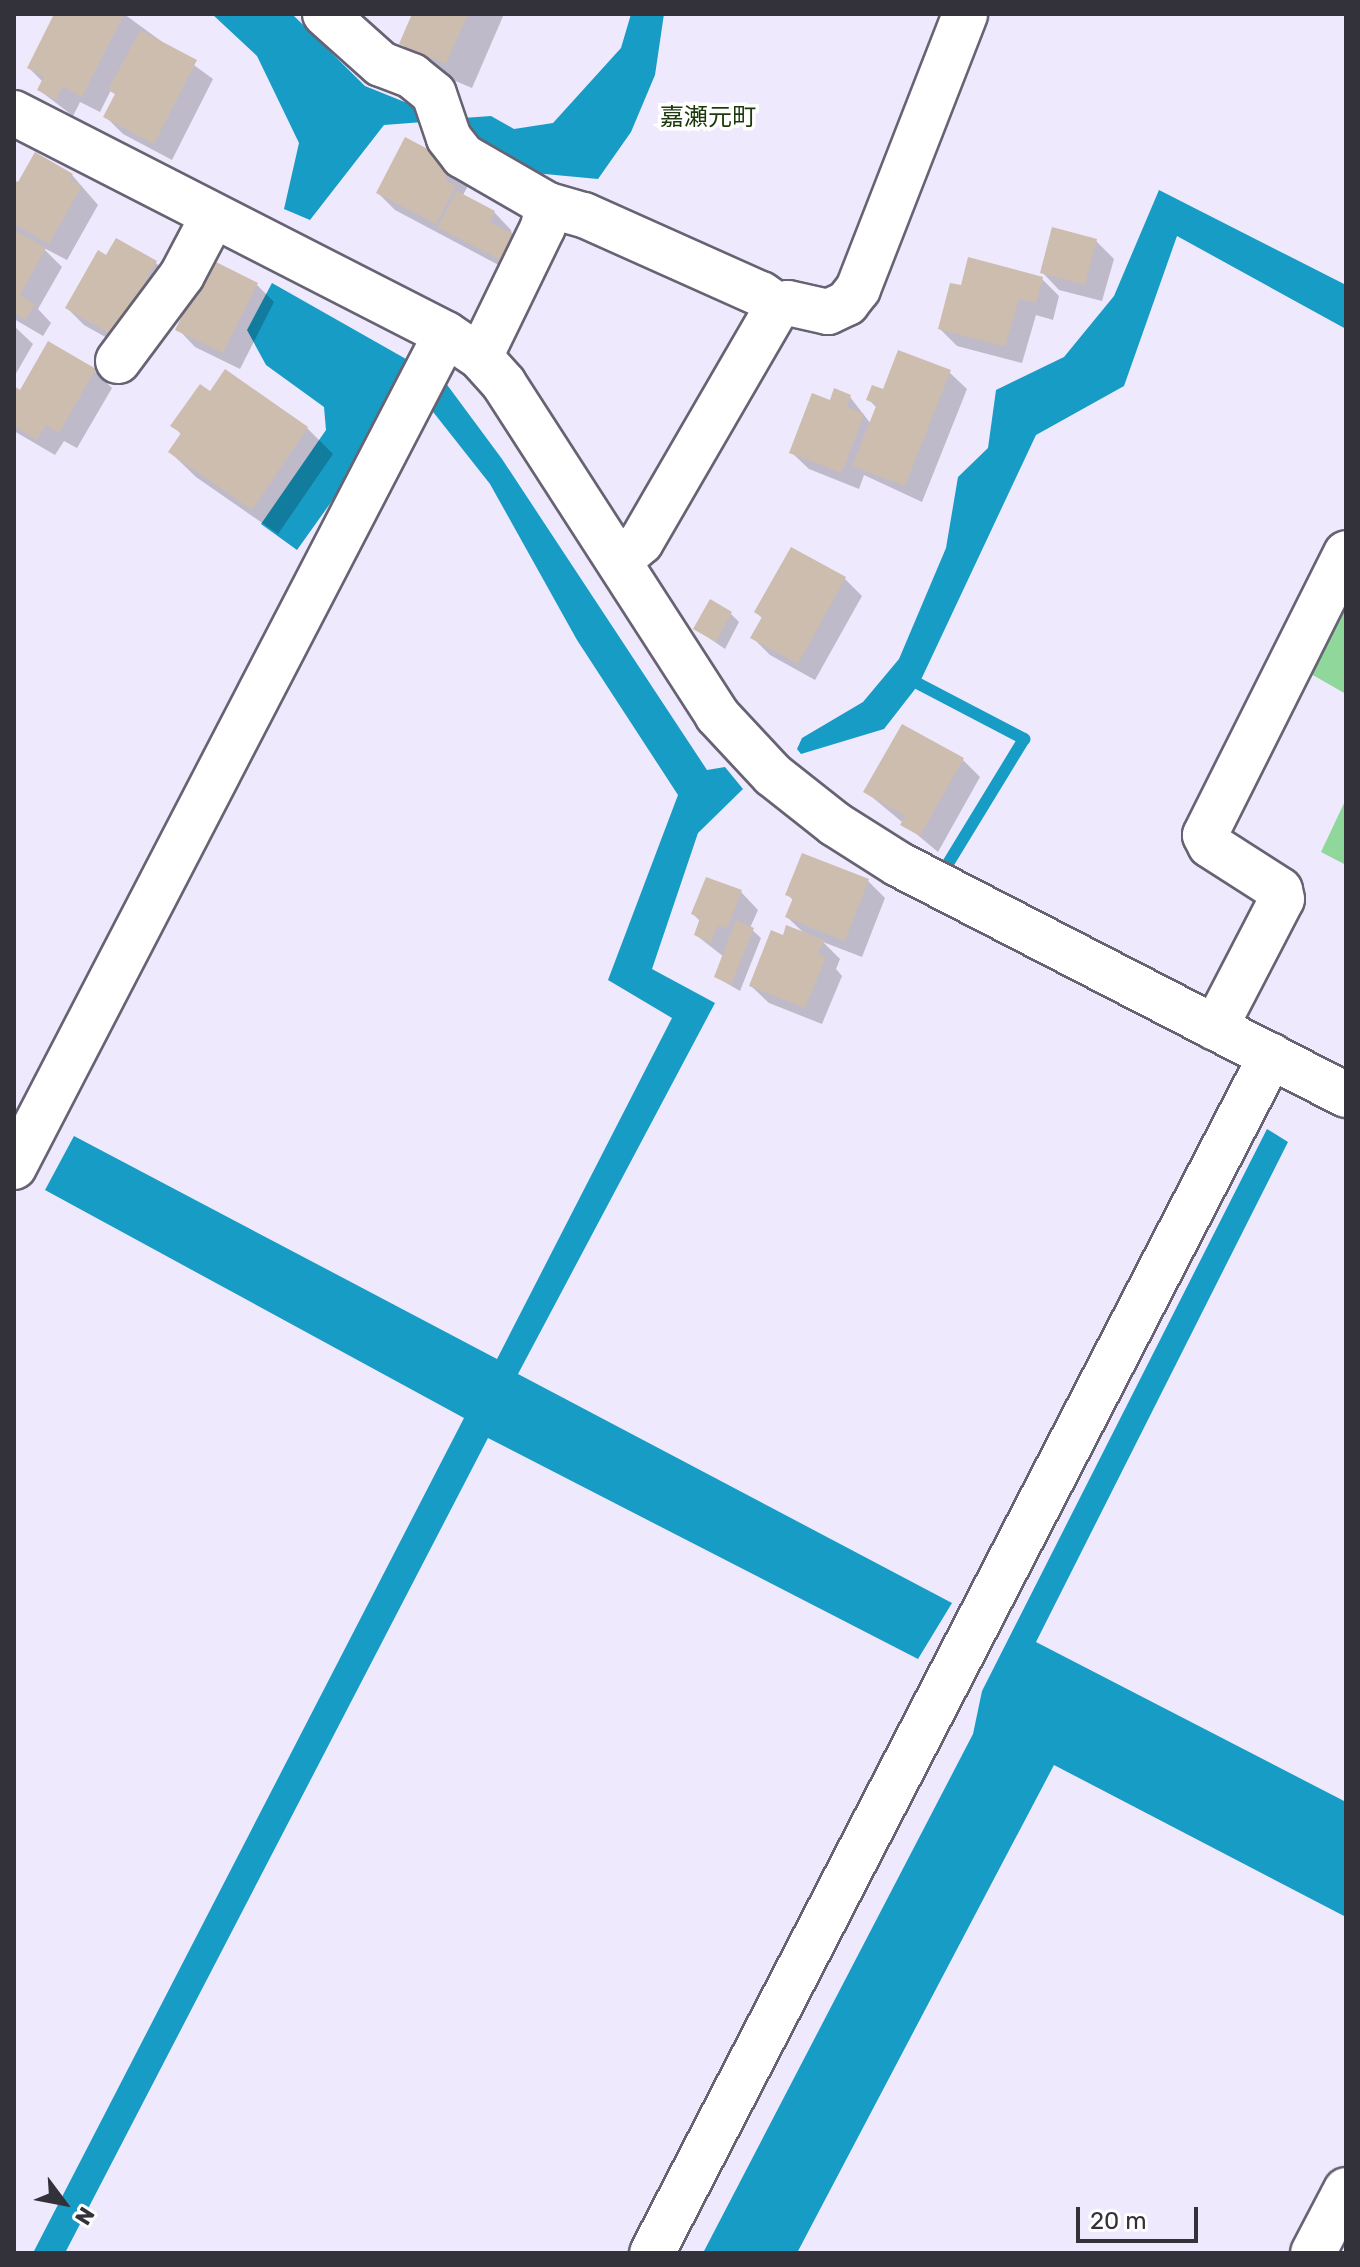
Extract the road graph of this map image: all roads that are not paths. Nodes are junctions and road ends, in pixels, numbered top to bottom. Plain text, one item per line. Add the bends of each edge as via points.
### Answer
1 (965, 14) edge
2 (353, 23) edge
3 (14, 113) edge
4 (548, 205) junction
5 (213, 216) junction
6 (778, 306) junction
7 (463, 346) junction
8 (118, 361) dead end
9 (1346, 553) edge
10 (619, 561) junction
11 (1215, 1028) junction
12 (1271, 1056) junction
13 (1346, 1095) edge
14 (14, 1167) edge
15 (1346, 2190) edge
16 (652, 2253) edge
17 (1313, 2253) edge

1 - 6 street via 858,289 847,303 828,312 788,303
2 - 4 street via 381,64 412,76 463,156
3 - 5 street
4 - 6 street via 584,215
4 - 7 street via 543,227
5 - 7 street
5 - 8 street via 182,275
6 - 10 street via 641,542
7 - 10 street via 504,384
7 - 14 street
9 - 11 street via 1205,835 1210,845 1280,890 1282,899
10 - 11 street via 717,715 773,775 835,824 898,864
11 - 12 street
12 - 13 street
12 - 16 street
15 - 17 street

